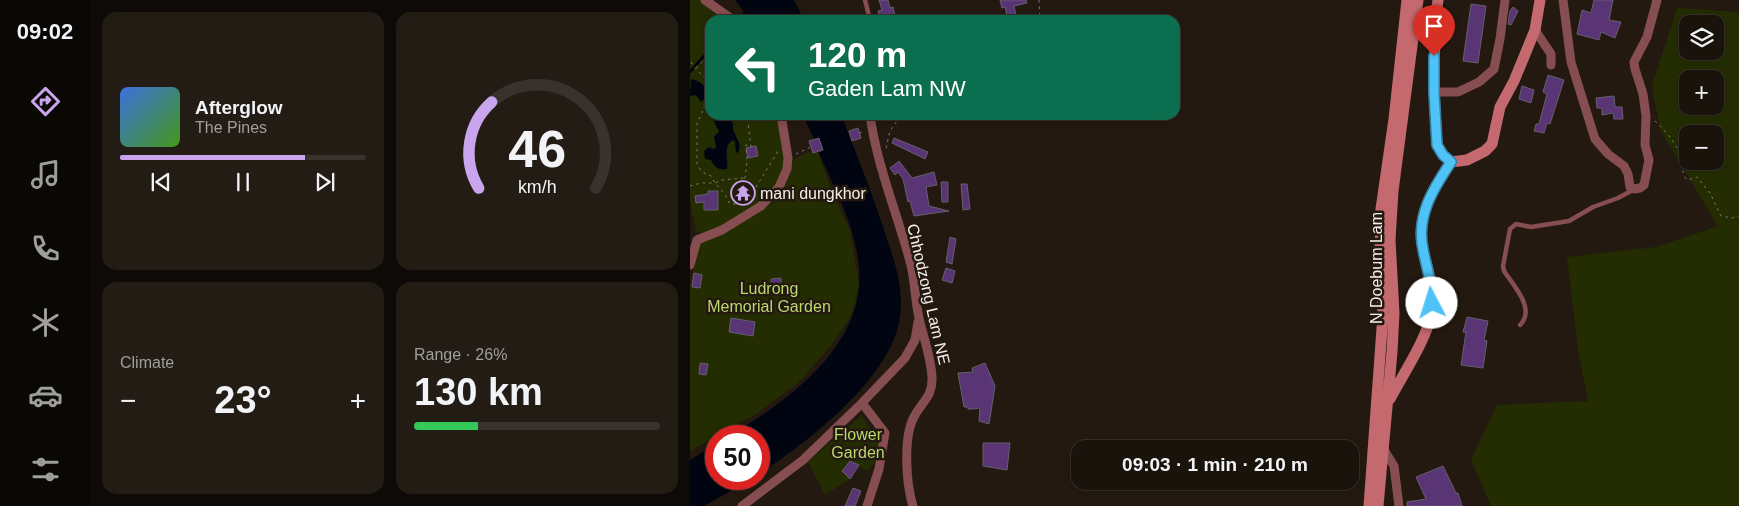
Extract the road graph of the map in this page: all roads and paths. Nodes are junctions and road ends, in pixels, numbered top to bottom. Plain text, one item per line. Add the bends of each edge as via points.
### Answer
1 (705, 0) edge
2 (864, 0) edge
3 (1039, 0) edge
4 (1407, 0) edge
5 (1418, 0) edge
6 (1438, 0) edge
7 (1505, 0) edge
8 (1540, 0) edge
9 (1563, 0) edge
10 (1656, 0) edge
11 (726, 15) edge
12 (868, 15) edge
13 (1040, 15) edge
14 (1535, 30) junction
15 (705, 58) edge
16 (691, 62) dead end
17 (1551, 65) dead end
18 (694, 67) junction
19 (705, 77) edge
20 (1434, 92) junction
21 (705, 105) edge
22 (1646, 116) junction
23 (747, 120) edge
24 (783, 120) edge
25 (871, 120) edge
26 (897, 120) edge
27 (780, 143) dead end
28 (811, 147) dead end
29 (886, 148) dead end
30 (788, 158) junction
31 (1451, 162) junction
32 (745, 178) junction
33 (714, 183) junction
34 (744, 185) dead end
35 (690, 186) edge
36 (1634, 189) junction
37 (1739, 216) edge
38 (690, 265) edge
39 (919, 319) junction
40 (1520, 326) dead end
41 (862, 403) junction
42 (1387, 404) junction
43 (1383, 448) junction
44 (742, 506) edge
45 (867, 506) edge
46 (913, 506) edge
47 (1369, 506) edge
48 (1378, 506) edge
49 (1399, 506) edge

1 - 11 street
2 - 12 lane
3 - 13 path
4 - 47 main road, N Doebum Lam via 1381,209 1383,315
5 - 42 main road, N Doebum Lam via 1393,191 1390,240 1394,313
6 - 20 main road via 1434,21
7 - 20 street via 1494,69 1458,92
8 - 14 main road
9 - 36 street via 1571,62 1595,139 1624,166 1630,187
10 - 22 street via 1647,37 1634,62
14 - 17 street via 1551,54
14 - 31 main road via 1500,107 1492,144 1467,160
15 - 18 path
16 - 18 path
18 - 19 path
20 - 31 main road via 1437,145
21 - 33 path via 697,124 697,164
22 - 36 street via 1645,145 1649,160 1644,185
22 - 37 path via 1651,117 1669,137 1680,155 1686,180 1697,176 1721,216
23 - 32 path via 751,147 746,146 745,151
24 - 30 street
25 - 39 street, Chhodzong Lam NE via 911,266
26 - 29 path
27 - 33 path via 753,197 743,204 730,204
28 - 30 path
30 - 38 street via 779,187 761,206 699,240
31 - 42 main road via 1428,201 1421,225 1422,247 1433,290 1431,315 1422,340
32 - 33 path
32 - 34 path
33 - 35 path
36 - 40 lane via 1569,221 1531,227 1516,224 1510,229 1503,266 1524,303 1525,320
39 - 41 street via 915,340 905,358
39 - 46 street, Chhodzong Lam NE via 932,378 930,394 914,415 908,433 907,457
41 - 44 street via 803,460
41 - 45 street via 885,433 879,469
42 - 43 main road, N Doebum Lam
43 - 48 main road, N Doebum Lam
43 - 49 street via 1394,466

